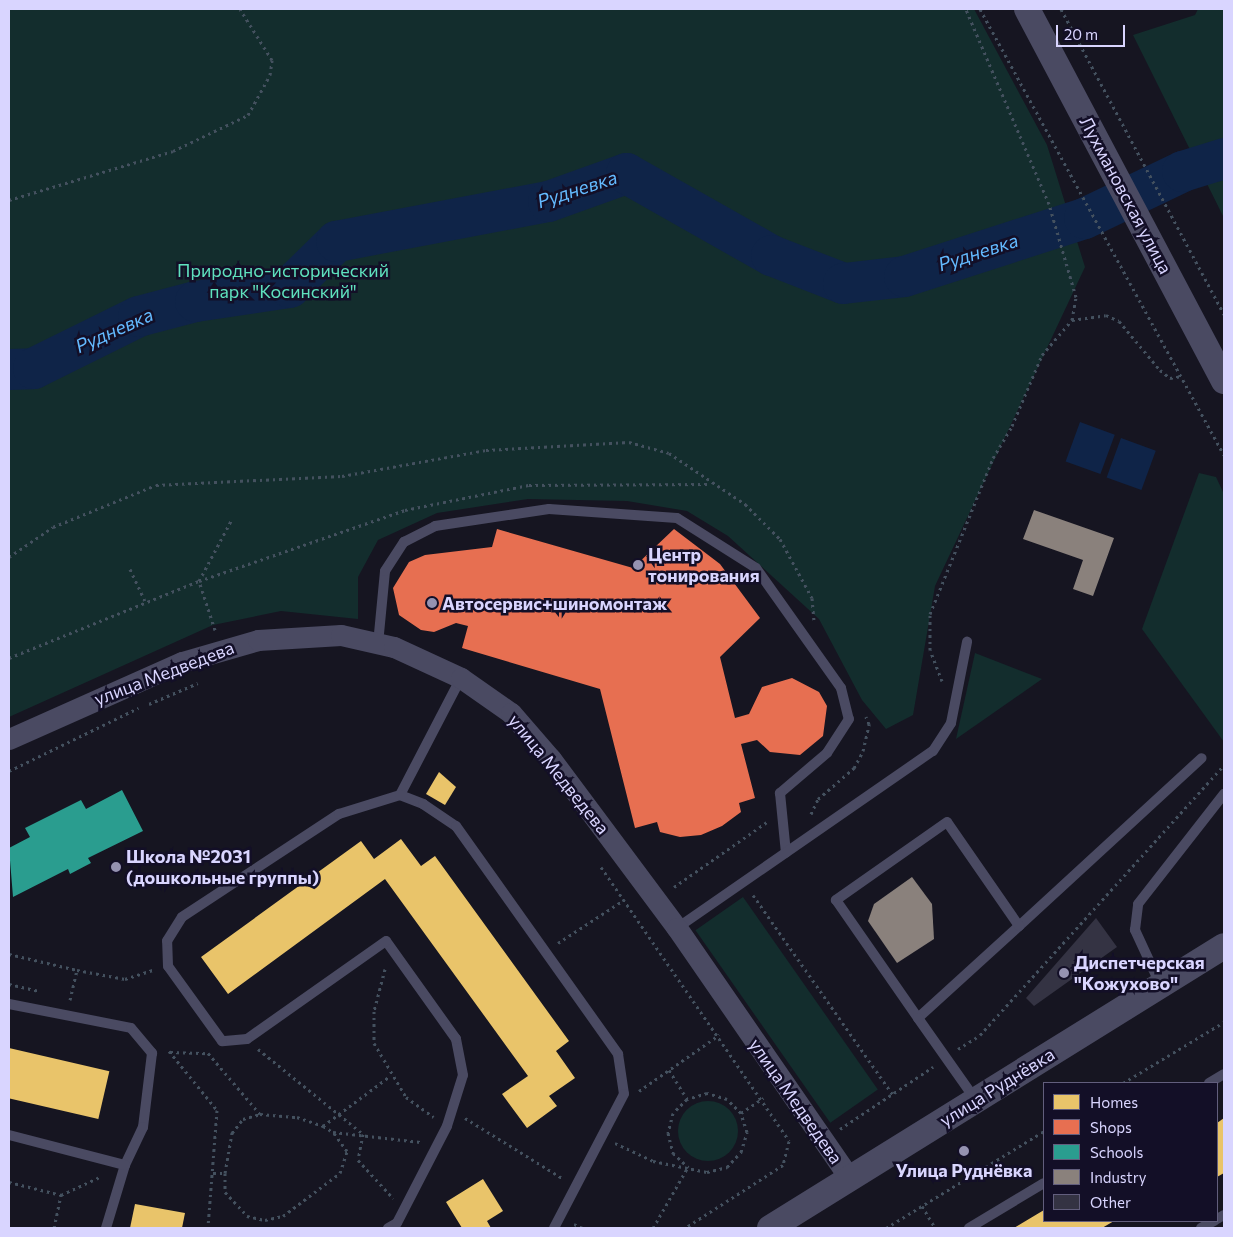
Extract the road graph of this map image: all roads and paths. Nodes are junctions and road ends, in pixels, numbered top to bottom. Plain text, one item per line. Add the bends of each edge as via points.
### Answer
1 (240, 9) edge
2 (966, 9) edge
3 (980, 9) edge
4 (1027, 9) edge
5 (1061, 9) edge
6 (9, 200) edge
7 (1224, 314) edge
8 (1072, 320) junction
9 (1182, 376) junction
10 (1224, 380) edge
11 (1224, 455) edge
12 (712, 484) junction
13 (232, 519) dead end
14 (9, 557) edge
15 (130, 569) dead end
16 (199, 580) junction
17 (145, 601) junction
18 (217, 636) junction
19 (807, 640) junction
20 (967, 642) dead end
21 (378, 644) junction
22 (9, 658) edge
23 (209, 678) dead end
24 (461, 678) junction
25 (944, 686) dead end
26 (9, 739) edge
27 (1202, 758) dead end
28 (1224, 766) edge
29 (9, 771) edge
30 (1224, 794) edge
31 (400, 796) junction
32 (782, 812) junction
33 (786, 852) junction
34 (596, 860) dead end
35 (744, 882) junction
36 (671, 889) dead end
37 (624, 900) junction
38 (1019, 926) junction
39 (677, 928) junction
40 (1224, 946) edge
41 (393, 951) junction
42 (545, 951) junction
43 (9, 954) edge
44 (168, 966) junction
45 (77, 970) junction
46 (1160, 984) junction
47 (9, 1004) edge
48 (67, 1015) junction
49 (918, 1018) junction
50 (1224, 1022) edge
51 (719, 1035) junction
52 (247, 1040) junction
53 (170, 1052) dead end
54 (946, 1057) junction
55 (669, 1070) junction
56 (1224, 1074) edge
57 (390, 1076) junction
58 (1125, 1082) edge
59 (1211, 1082) edge
60 (893, 1095) junction
61 (763, 1098) junction
62 (687, 1099) junction
63 (976, 1100) junction
64 (618, 1106) junction
65 (453, 1110) junction
66 (741, 1113) junction
67 (260, 1114) junction
68 (336, 1116) junction
69 (323, 1126) junction
70 (447, 1126) junction
71 (838, 1131) dead end
72 (333, 1132) junction
73 (1043, 1133) edge
74 (363, 1134) junction
75 (9, 1135) edge
76 (602, 1137) junction
77 (437, 1145) junction
78 (125, 1165) junction
79 (688, 1167) junction
80 (213, 1173) dead end
81 (225, 1173) junction
82 (850, 1179) junction
83 (9, 1182) edge
84 (1043, 1184) edge
85 (578, 1187) junction
86 (61, 1195) junction
87 (922, 1206) junction
88 (404, 1210) junction
89 (780, 1226) edge
90 (54, 1228) edge
91 (106, 1228) edge
92 (388, 1228) edge
93 (554, 1228) edge
94 (653, 1228) edge
95 (685, 1228) edge
96 (886, 1228) edge
97 (935, 1228) edge
98 (969, 1228) edge

1 - 6 path via 272,60 270,74 248,115 173,151
2 - 8 path via 1060,233 1076,297
3 - 9 path
4 - 10 street, Лухмановская улица
5 - 7 path
8 - 9 path via 1106,315 1119,320 1160,370 1170,378
8 - 25 path via 1042,355 1031,377 930,614 930,650
9 - 11 path
12 - 14 path via 669,453 629,442 486,450 342,476 156,486 53,527
12 - 16 path via 529,485 405,510
12 - 19 path via 745,504 780,539 812,598 814,635
13 - 16 path
15 - 17 path
16 - 17 path
16 - 18 path
17 - 22 path
18 - 21 street, улица Медведева via 341,635
18 - 26 street, улица Медведева
19 - 21 lane via 756,568 677,518 549,509 435,526 404,542 385,571
19 - 32 lane via 840,688 849,719 827,752 780,793
20 - 33 lane via 951,723 933,751
21 - 24 street, улица Медведева
23 - 29 path
24 - 31 lane
24 - 39 street, улица Медведева via 511,713 551,758
27 - 38 lane
28 - 54 path via 980,1034
30 - 46 lane via 1138,904 1135,930
31 - 42 lane via 423,804 456,826
31 - 44 lane via 339,814 182,917 167,941
32 - 33 lane
32 - 36 path
33 - 35 lane
34 - 37 path
35 - 39 lane
35 - 60 path
37 - 42 path
37 - 51 path
38 - 49 lane
38 - 49 lane via 947,822 836,900
39 - 82 street, улица Медведева
40 - 46 street, улица Руднёвка
41 - 52 lane via 386,941
41 - 57 path via 379,982 374,1011 374,1043
41 - 65 lane via 456,1039 463,1075
42 - 64 lane via 618,1054 624,1094
43 - 45 path
44 - 45 path via 125,979
44 - 52 lane via 222,1041
45 - 48 path
46 - 63 street, улица Руднёвка
47 - 48 lane
48 - 78 lane via 131,1028 152,1053 144,1127
49 - 54 lane
50 - 58 path
51 - 55 path
51 - 61 path
52 - 68 path
53 - 67 path via 208,1053
54 - 60 path
54 - 63 lane
55 - 62 path
55 - 64 path
56 - 59 lane
57 - 68 path
57 - 70 path via 406,1097
60 - 71 path
61 - 66 path
61 - 95 path via 789,1141 783,1165
62 - 66 path via 707,1093 727,1098
62 - 79 path via 673,1113 668,1133 673,1153
63 - 82 street, улица Руднёвка
64 - 76 lane
65 - 70 lane
65 - 85 path
66 - 79 path via 747,1132 741,1152 727,1167 707,1172
67 - 69 path via 297,1117
67 - 81 path via 243,1118 232,1133
68 - 69 path
68 - 74 path
69 - 72 path
70 - 77 lane
72 - 74 path
72 - 81 path via 347,1151 340,1173 283,1216 265,1220 240,1211 225,1192
73 - 87 path
74 - 77 path
74 - 88 path via 358,1160
75 - 78 lane
76 - 79 path via 653,1161
76 - 85 lane
77 - 88 lane
78 - 86 path
78 - 91 lane
79 - 94 path
80 - 81 path
82 - 89 street, улица Руднёвка
83 - 86 path
84 - 98 lane
85 - 93 lane
86 - 90 path
87 - 96 path
87 - 97 path
88 - 92 lane

